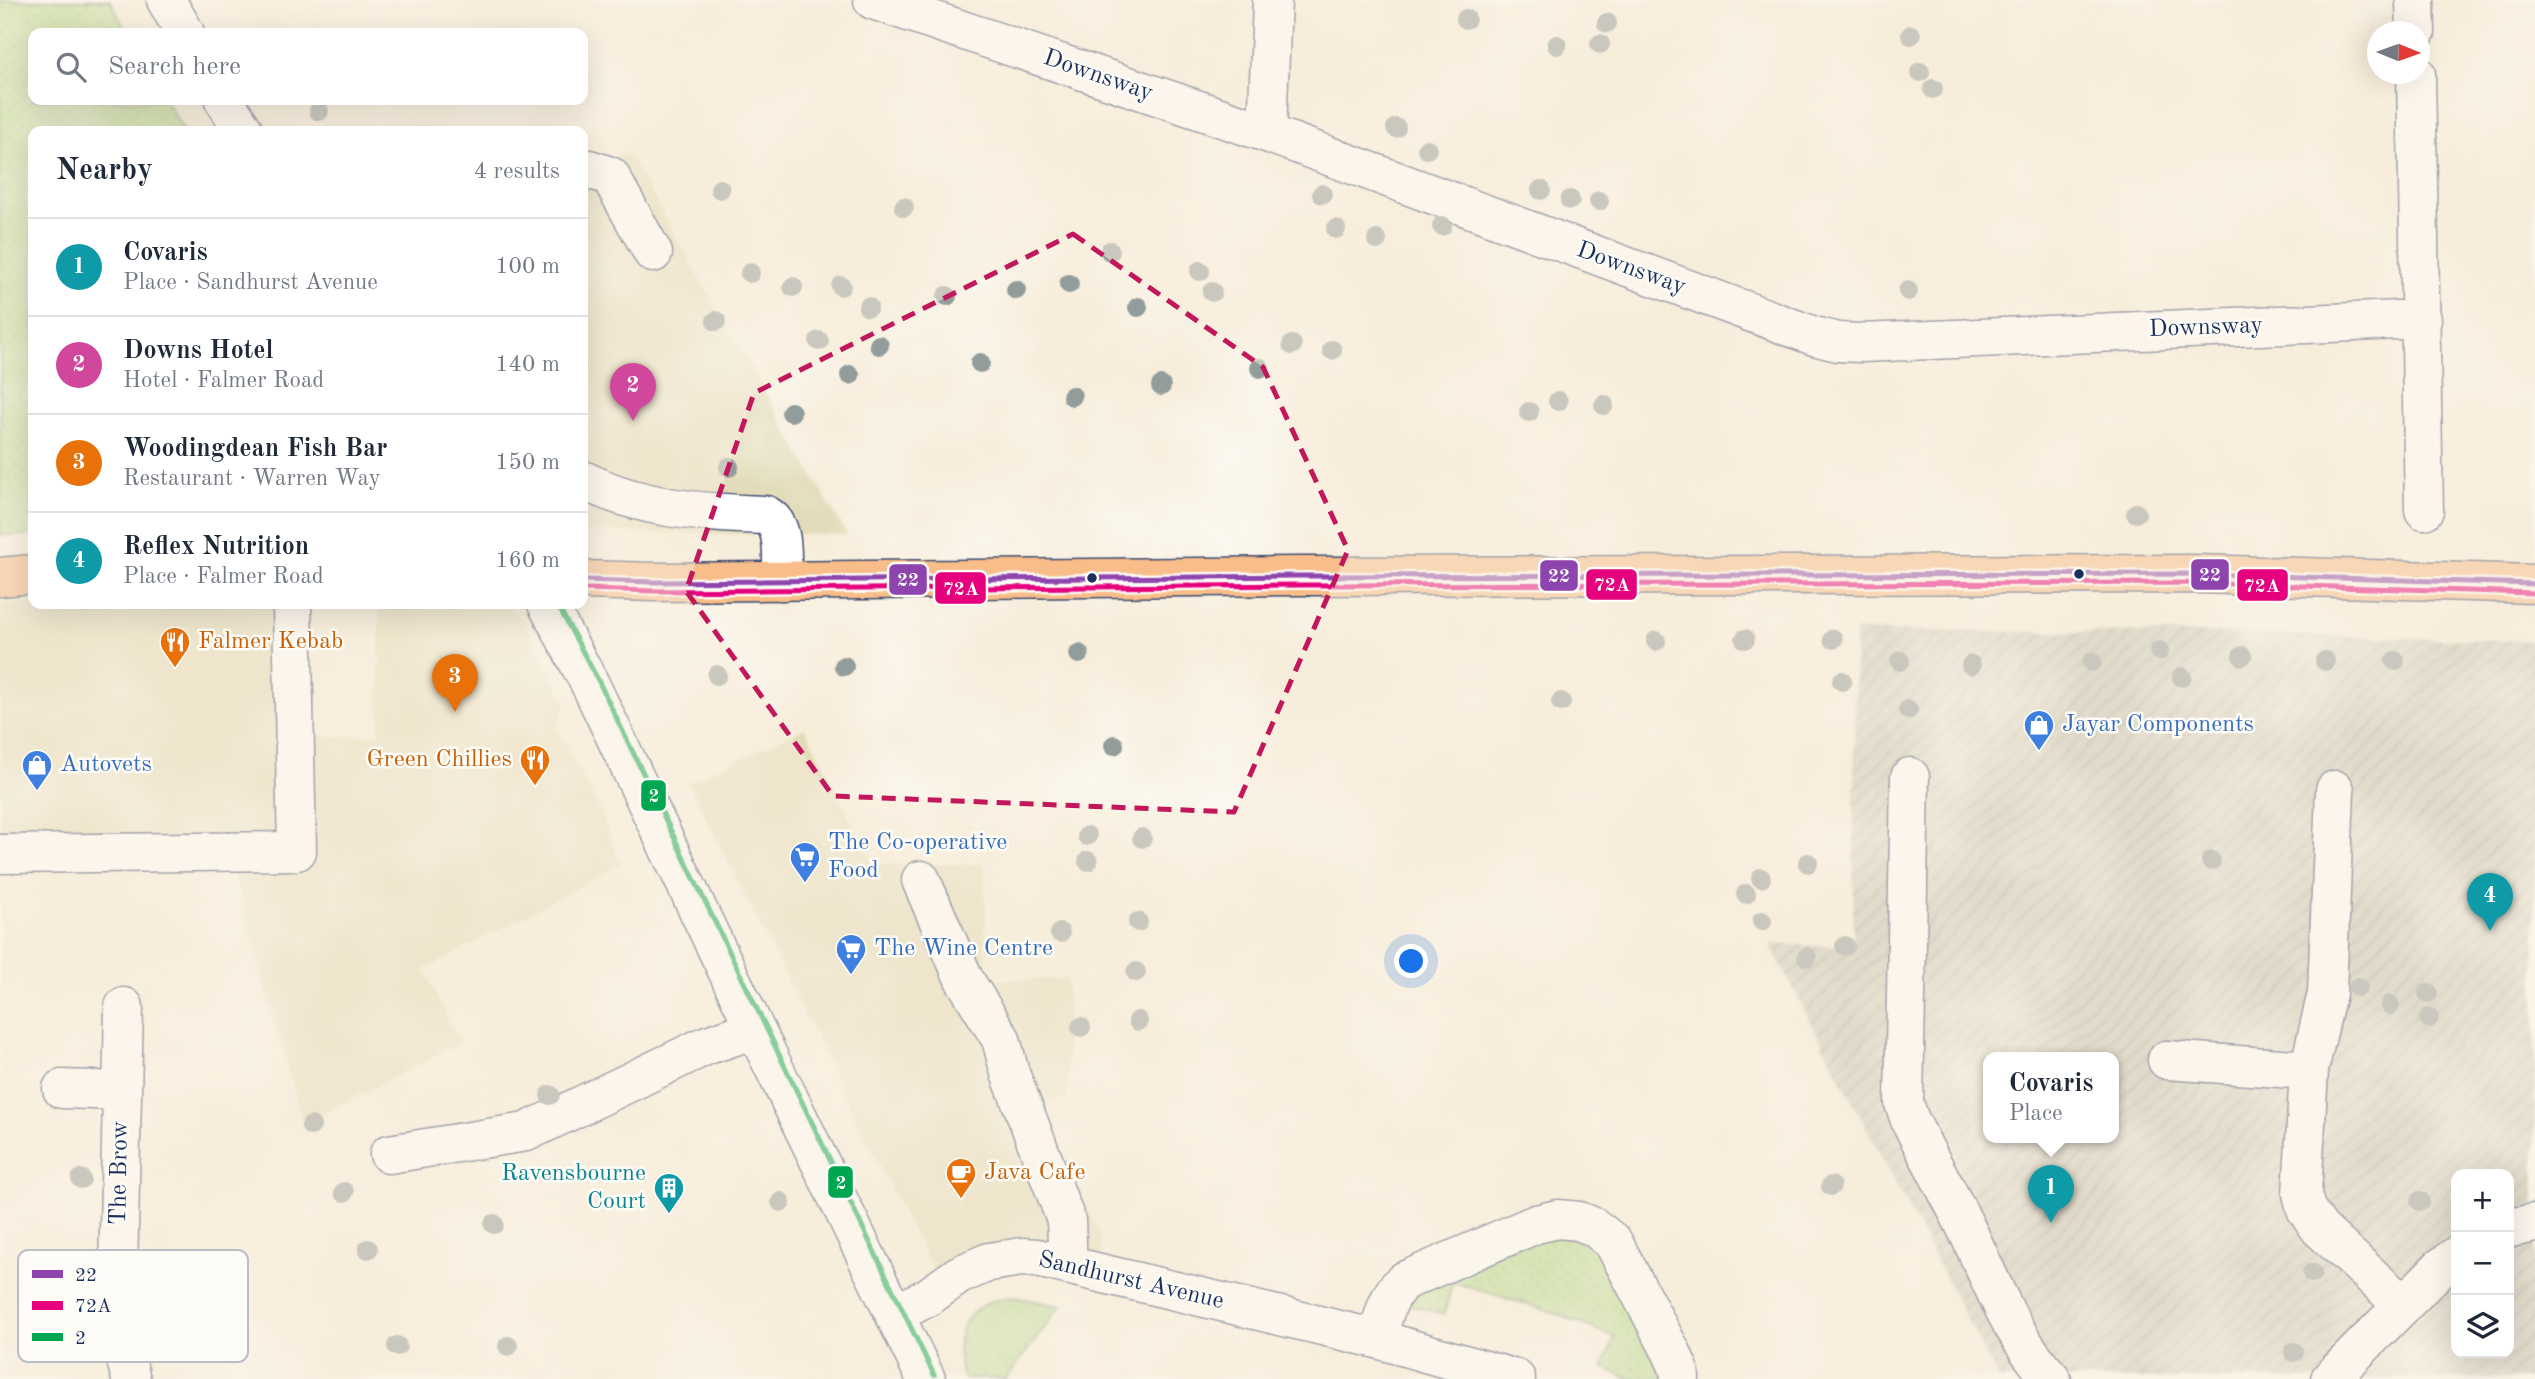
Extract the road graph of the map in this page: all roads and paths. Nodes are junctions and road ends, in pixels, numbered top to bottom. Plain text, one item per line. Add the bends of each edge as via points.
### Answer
1 (166, 0) edge
2 (873, 0) edge
3 (1272, 0) edge
4 (2415, 0) edge
5 (2416, 21) edge
6 (182, 28) edge
7 (2416, 84) edge
8 (227, 105) edge
9 (241, 126) edge
10 (1267, 133) junction
11 (588, 170) edge
12 (653, 253) dead end
13 (2422, 319) junction
14 (588, 482) edge
15 (2424, 510) dead end
16 (28, 574) edge
17 (0, 577) edge
18 (588, 580) edge
19 (782, 581) junction
20 (2535, 584) edge
21 (292, 609) edge
22 (550, 609) edge
23 (1910, 777) dead end
24 (2335, 790) dead end
25 (0, 854) edge
26 (921, 880) dead end
27 (124, 1007) dead end
28 (755, 1029) junction
29 (2167, 1060) dead end
30 (2309, 1070) junction
31 (62, 1089) dead end
32 (121, 1091) junction
33 (389, 1153) dead end
34 (2535, 1223) edge
35 (2514, 1227) edge
36 (118, 1250) edge
37 (2451, 1260) edge
38 (1068, 1265) junction
39 (2403, 1305) junction
40 (895, 1314) junction
41 (1377, 1339) junction
42 (127, 1362) edge
43 (131, 1379) edge
44 (926, 1379) edge
45 (1516, 1379) edge
46 (1679, 1379) edge
47 (2052, 1379) edge
48 (2329, 1379) edge

1 - 6 street
2 - 10 street, Downsway
3 - 10 street
4 - 5 street
7 - 13 street
8 - 9 street
10 - 13 street, Downsway via 1814,337 1838,342
11 - 12 street via 610,176
13 - 15 street
14 - 19 street via 632,501 691,511 766,514 776,522 780,536
16 - 17 main road
18 - 19 main road
19 - 20 main road via 2199,574
21 - 25 street via 297,851
22 - 28 street
23 - 47 street via 1904,1103 2003,1306
24 - 30 street via 2327,993
26 - 38 street via 964,979 1001,1039 1066,1220
27 - 32 street, The Brow
28 - 33 street via 705,1046 526,1132
28 - 40 street
29 - 30 street
30 - 39 street via 2302,1194 2306,1209 2320,1229
31 - 32 street, The Brow
32 - 36 street, The Brow
34 - 35 street
37 - 39 street
38 - 40 street, Sandhurst Avenue via 1022,1257 989,1262
38 - 41 street, Sandhurst Avenue
39 - 48 street
40 - 44 street
41 - 45 street, Sandhurst Avenue
41 - 46 street via 1388,1303 1404,1281 1536,1224 1566,1219 1594,1227 1616,1245 1672,1353
42 - 43 street, The Brow

